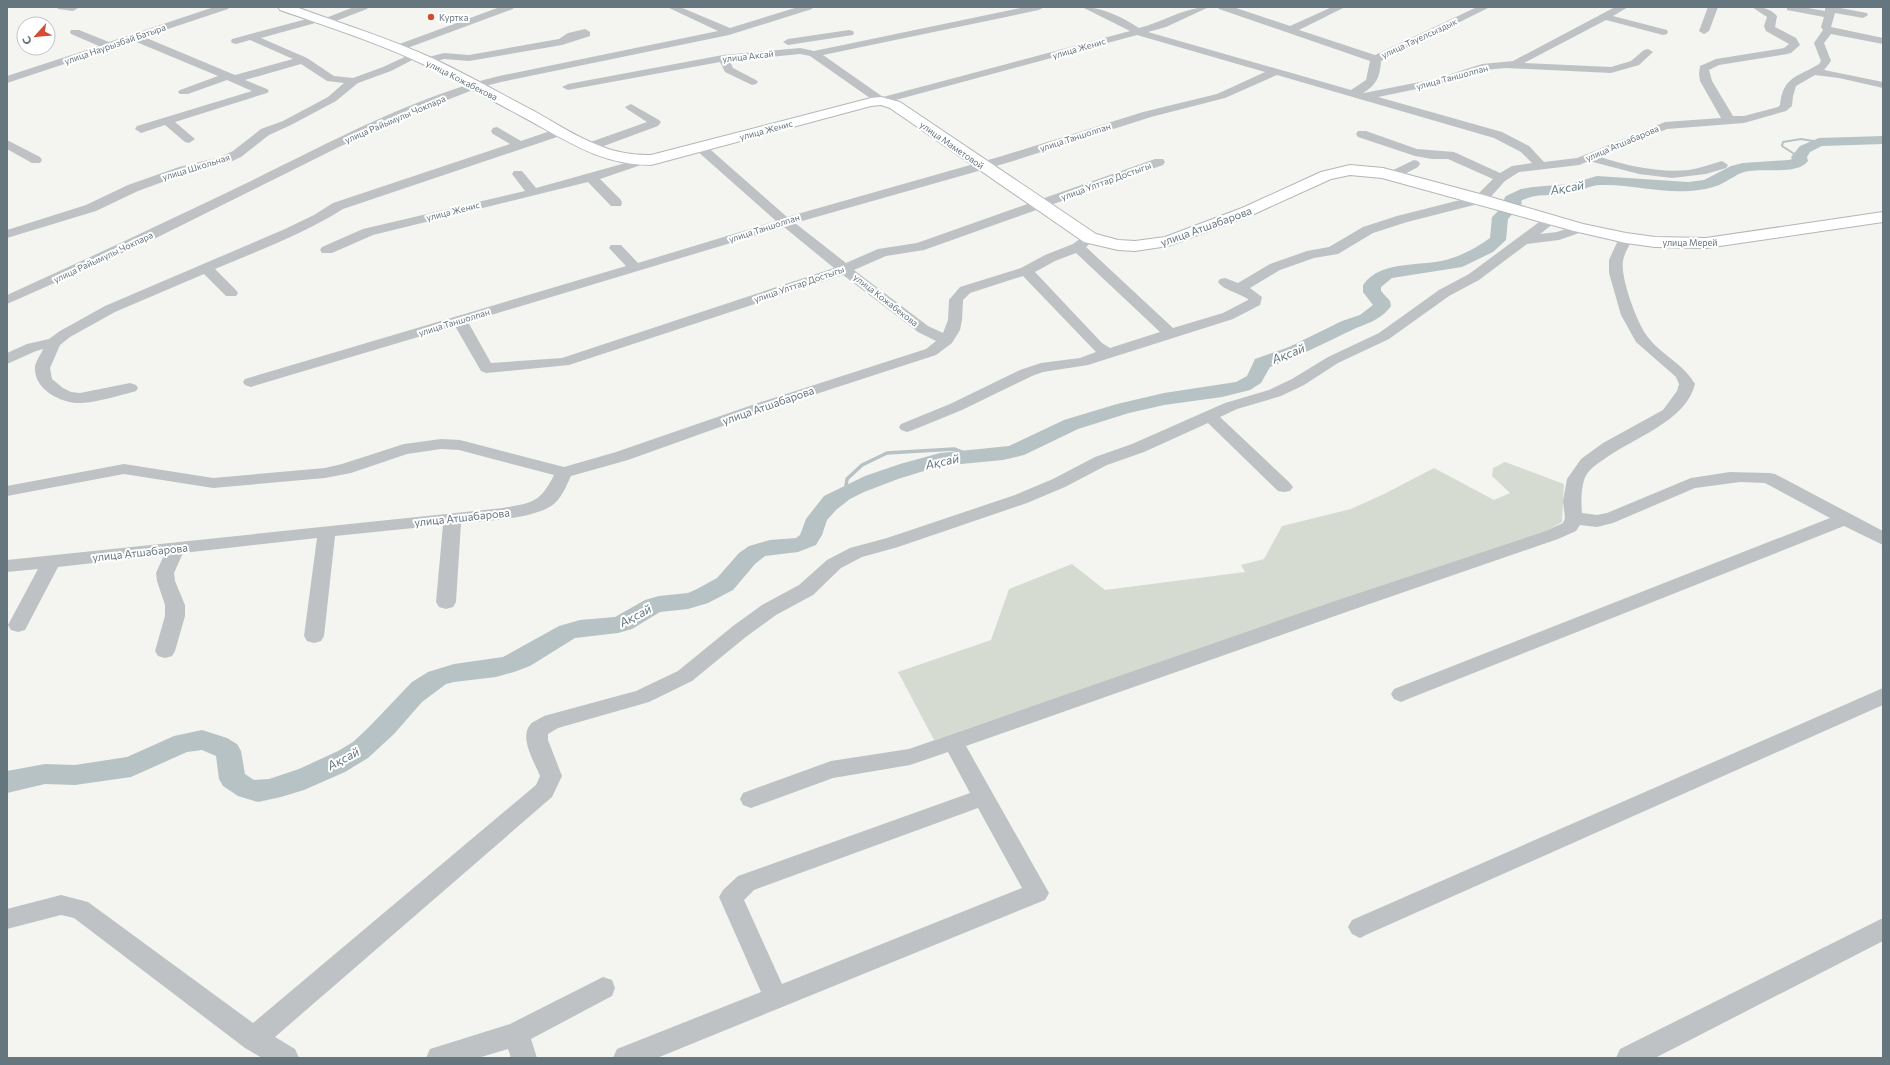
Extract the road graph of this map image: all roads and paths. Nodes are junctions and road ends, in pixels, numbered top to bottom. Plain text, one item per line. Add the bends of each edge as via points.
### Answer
1 (224, 7) edge
2 (284, 7) edge
3 (363, 7) edge
4 (509, 7) edge
5 (672, 7) edge
6 (808, 7) edge
7 (1039, 7) edge
8 (1087, 7) edge
9 (1204, 7) edge
10 (1223, 7) edge
11 (1340, 7) edge
12 (1485, 7) edge
13 (1623, 7) edge
14 (1713, 7) edge
15 (1757, 7) edge
16 (1791, 8) edge
17 (1830, 10) edge
18 (1863, 15) dead end
19 (1605, 17) junction
20 (321, 20) junction
21 (1290, 30) junction
22 (1828, 30) junction
23 (1136, 31) junction
24 (1704, 31) dead end
25 (75, 32) dead end
26 (729, 32) junction
27 (856, 32) dead end
28 (1663, 32) dead end
29 (134, 37) junction
30 (251, 37) junction
31 (236, 41) dead end
32 (1883, 41) edge
33 (562, 42) dead end
34 (109, 46) junction
35 (398, 48) junction
36 (1648, 52) dead end
37 (814, 54) junction
38 (420, 59) junction
39 (719, 59) junction
40 (1376, 59) junction
41 (303, 60) junction
42 (1508, 66) junction
43 (1275, 72) junction
44 (1814, 72) junction
45 (232, 77) junction
46 (7, 80) edge
47 (354, 81) junction
48 (752, 82) dead end
49 (1883, 85) edge
50 (474, 86) junction
51 (568, 87) dead end
52 (184, 92) dead end
53 (1350, 94) junction
54 (1363, 97) junction
55 (881, 101) junction
56 (631, 107) dead end
57 (1728, 120) junction
58 (167, 121) junction
59 (142, 129) dead end
60 (497, 131) dead end
61 (559, 132) junction
62 (1362, 134) dead end
63 (189, 139) dead end
64 (7, 144) edge
65 (520, 145) junction
66 (589, 147) junction
67 (700, 147) junction
68 (1590, 158) junction
69 (36, 160) dead end
70 (637, 162) junction
71 (1159, 162) dead end
72 (1414, 164) dead end
73 (1540, 165) junction
74 (1722, 165) dead end
75 (982, 166) junction
76 (518, 174) dead end
77 (591, 176) junction
78 (1392, 176) junction
79 (1500, 178) junction
80 (532, 191) junction
81 (1481, 199) junction
82 (616, 203) dead end
83 (1041, 204) junction
84 (1499, 205) joint
85 (1883, 217) edge
86 (1551, 220) junction
87 (785, 221) junction
88 (1580, 228) junction
89 (7, 234) edge
90 (1626, 238) junction
91 (1525, 240) junction
92 (1084, 242) junction
93 (616, 248) dead end
94 (327, 250) dead end
95 (206, 268) junction
96 (635, 268) junction
97 (845, 268) junction
98 (1026, 272) junction
99 (1225, 282) dead end
100 (1243, 289) junction
101 (231, 293) dead end
102 (7, 300) edge
103 (459, 320) junction
104 (1170, 334) junction
105 (947, 340) junction
106 (54, 343) junction
107 (1108, 353) junction
108 (7, 359) edge
109 (251, 382) dead end
110 (130, 388) dead end
111 (1210, 416) junction
112 (908, 427) dead end
113 (564, 472) junction
114 (1284, 487) dead end
115 (7, 490) edge
116 (452, 518) junction
117 (1574, 518) junction
118 (1845, 519) junction
119 (327, 532) junction
120 (1883, 539) edge
121 (176, 548) junction
122 (51, 562) junction
123 (7, 566) edge
124 (446, 602) dead end
125 (18, 625) dead end
126 (314, 636) dead end
127 (165, 651) dead end
128 (1401, 694) dead end
129 (1883, 696) edge
130 (953, 742) junction
131 (983, 797) junction
132 (751, 799) dead end
133 (7, 919) edge
134 (1360, 927) dead end
135 (1883, 930) edge
136 (603, 988) dead end
137 (776, 998) junction
138 (516, 1034) junction
139 (254, 1039) junction
140 (286, 1058) edge
141 (439, 1058) edge
142 (524, 1058) edge
143 (626, 1058) edge
144 (1629, 1058) edge

1 - 29 street, улица Наурызбай Батыра
2 - 20 main road, улица Кожабекова
3 - 20 street
4 - 35 street
5 - 26 street
6 - 26 street, улица Райымулы Чокпара
7 - 37 street, улица Аксай
8 - 23 street, улица Таншолпан
9 - 23 street, улица Женис via 1162,25
10 - 21 street
11 - 21 street
12 - 40 street, улица Тауелсыздык
13 - 19 street, улица Таншолпан
14 - 24 street
15 - 57 street via 1772,16 1768,26 1770,29 1792,40 1795,45 1782,52 1716,62 1704,68 1708,84
16 - 17 street
17 - 18 street
17 - 22 street via 1826,27
19 - 28 street
19 - 42 street, улица Таншолпан
20 - 30 street
20 - 35 main road, улица Кожабекова
21 - 40 street
22 - 32 street
22 - 44 street via 1819,43 1826,61
23 - 43 street, улица Таншолпан
23 - 55 street, улица Женис
25 - 34 street
26 - 50 street, улица Райымулы Чокпара
27 - 39 street, улица Аксай via 712,50
29 - 34 street, улица Наурызбай Батыра
29 - 45 street
30 - 31 street
30 - 41 street
33 - 38 street, улица Школьная via 469,58 444,56
34 - 46 street, улица Наурызбай Батыра
35 - 38 main road, улица Кожабекова
36 - 42 street via 1635,63 1611,70
37 - 39 street, улица Аксай via 800,51
37 - 55 street, улица Маметовой
38 - 47 street, улица Школьная
38 - 50 main road, улица Кожабекова
39 - 48 street via 729,70
39 - 51 street
40 - 53 street, улица Тауелсыздык via 1373,81 1369,86
41 - 45 street
41 - 47 street via 331,79
42 - 54 street, улица Таншолпан via 1482,67 1438,82
43 - 53 street, улица Таншолпан
43 - 75 street, улица Таншолпан via 1221,96 1147,114
44 - 49 street
44 - 57 street, улица Атшабарова via 1790,85 1786,92 1786,106 1782,109 1744,119
45 - 52 street
45 - 58 street via 263,91
47 - 89 street, улица Школьная via 332,99 265,132 237,154 224,160 183,170 133,188 91,208
50 - 61 main road, улица Кожабекова
50 - 102 street, улица Райымулы Чокпара via 335,144 151,235
53 - 54 street, улица Таншолпан
54 - 73 street, улица Таншолпан via 1498,135 1525,149
55 - 67 main road, улица Женис
55 - 75 main road, улица Маметовой via 895,105
56 - 66 street via 655,122 654,124
57 - 68 street, улица Атшабарова via 1665,126
58 - 59 street
58 - 63 street
60 - 65 street
61 - 65 street
61 - 66 main road, улица Кожабекова
62 - 79 street via 1415,152 1450,155
64 - 69 street
65 - 95 street via 338,206 290,232
66 - 70 main road, улица Кожабекова
67 - 70 main road, улица Женис
67 - 87 street, улица Кожабекова
68 - 73 street, улица Атшабарова
68 - 74 street via 1618,166 1666,174 1710,170
70 - 77 street, улица Женис
71 - 83 street, улица Улттар Достыгы
72 - 78 street
73 - 79 street, улица Атшабарова via 1516,169
75 - 83 main road, улица Маметовой
75 - 87 street, улица Таншолпан
76 - 80 street
77 - 80 street, улица Женис
77 - 82 street
78 - 81 main road, улица Атшабарова
78 - 92 main road, улица Атшабарова via 1364,170 1326,175 1248,211 1152,245
79 - 81 street, улица Атшабарова
80 - 94 street, улица Женис via 368,232
81 - 84 main road, улица Атшабарова
81 - 100 street via 1368,230 1332,251 1312,254 1275,267 1247,283
83 - 92 main road, улица Маметовой
83 - 97 street, улица Улттар Достыгы via 919,247 883,252
84 - 86 main road, улица Мерей
85 - 90 main road, улица Мерей via 1706,243
86 - 88 main road, улица Мерей
86 - 91 street
87 - 96 street, улица Таншолпан via 770,228
87 - 97 street, улица Кожабекова
88 - 90 main road, улица Мерей
88 - 91 street via 1559,236
90 - 117 street via 1616,260 1616,273 1628,315 1642,339 1682,375 1687,384 1685,392 1668,413 1587,462 1576,479 1572,501
91 - 111 street via 1384,336 1333,360 1275,393 1231,406
92 - 98 street, улица Атшабарова
92 - 104 street
93 - 96 street
95 - 101 street
95 - 106 street via 110,309
96 - 103 street, улица Таншолпан
97 - 103 street, улица Улттар Достыгы via 564,362 486,368
97 - 105 street, улица Кожабекова via 923,330
98 - 105 street, улица Атшабарова via 965,290 958,296 954,302 955,322
98 - 107 street via 1097,346
99 - 100 street
100 - 104 street via 1254,298 1254,302 1248,307
103 - 109 street, улица Таншолпан
104 - 107 street
105 - 113 street, улица Атшабарова via 931,352 764,406 622,456
106 - 108 street via 32,348
106 - 110 street via 42,368 45,381 57,391 80,398
107 - 112 street via 1083,362 1026,372 956,407
111 - 114 street
111 - 139 street via 1102,461 1021,499 892,543 856,552 834,564 806,590 769,610 740,631 686,676 642,697 550,722 538,730 537,740 551,776 544,791
113 - 115 street via 460,445 441,444 404,449 325,473 213,483 124,469
113 - 116 street, улица Атшабарова via 549,498 540,505 525,510
116 - 119 street, улица Атшабарова
116 - 124 street
117 - 118 street via 1597,521 1613,517 1691,483 1756,476 1769,478
117 - 130 street via 1570,527 1552,536 1345,605
118 - 120 street
118 - 128 street
119 - 121 street, улица Атшабарова
119 - 126 street
121 - 122 street, улица Атшабарова
121 - 127 street via 165,573 175,605 175,616
122 - 123 street, улица Атшабарова
122 - 125 street
129 - 134 street
130 - 131 street
130 - 132 street via 910,757 831,770
131 - 137 street via 746,883 731,897
131 - 137 street via 1037,893
133 - 139 street via 61,906 80,909
135 - 144 street
136 - 138 street
137 - 143 street
138 - 141 street
138 - 142 street
139 - 140 street

